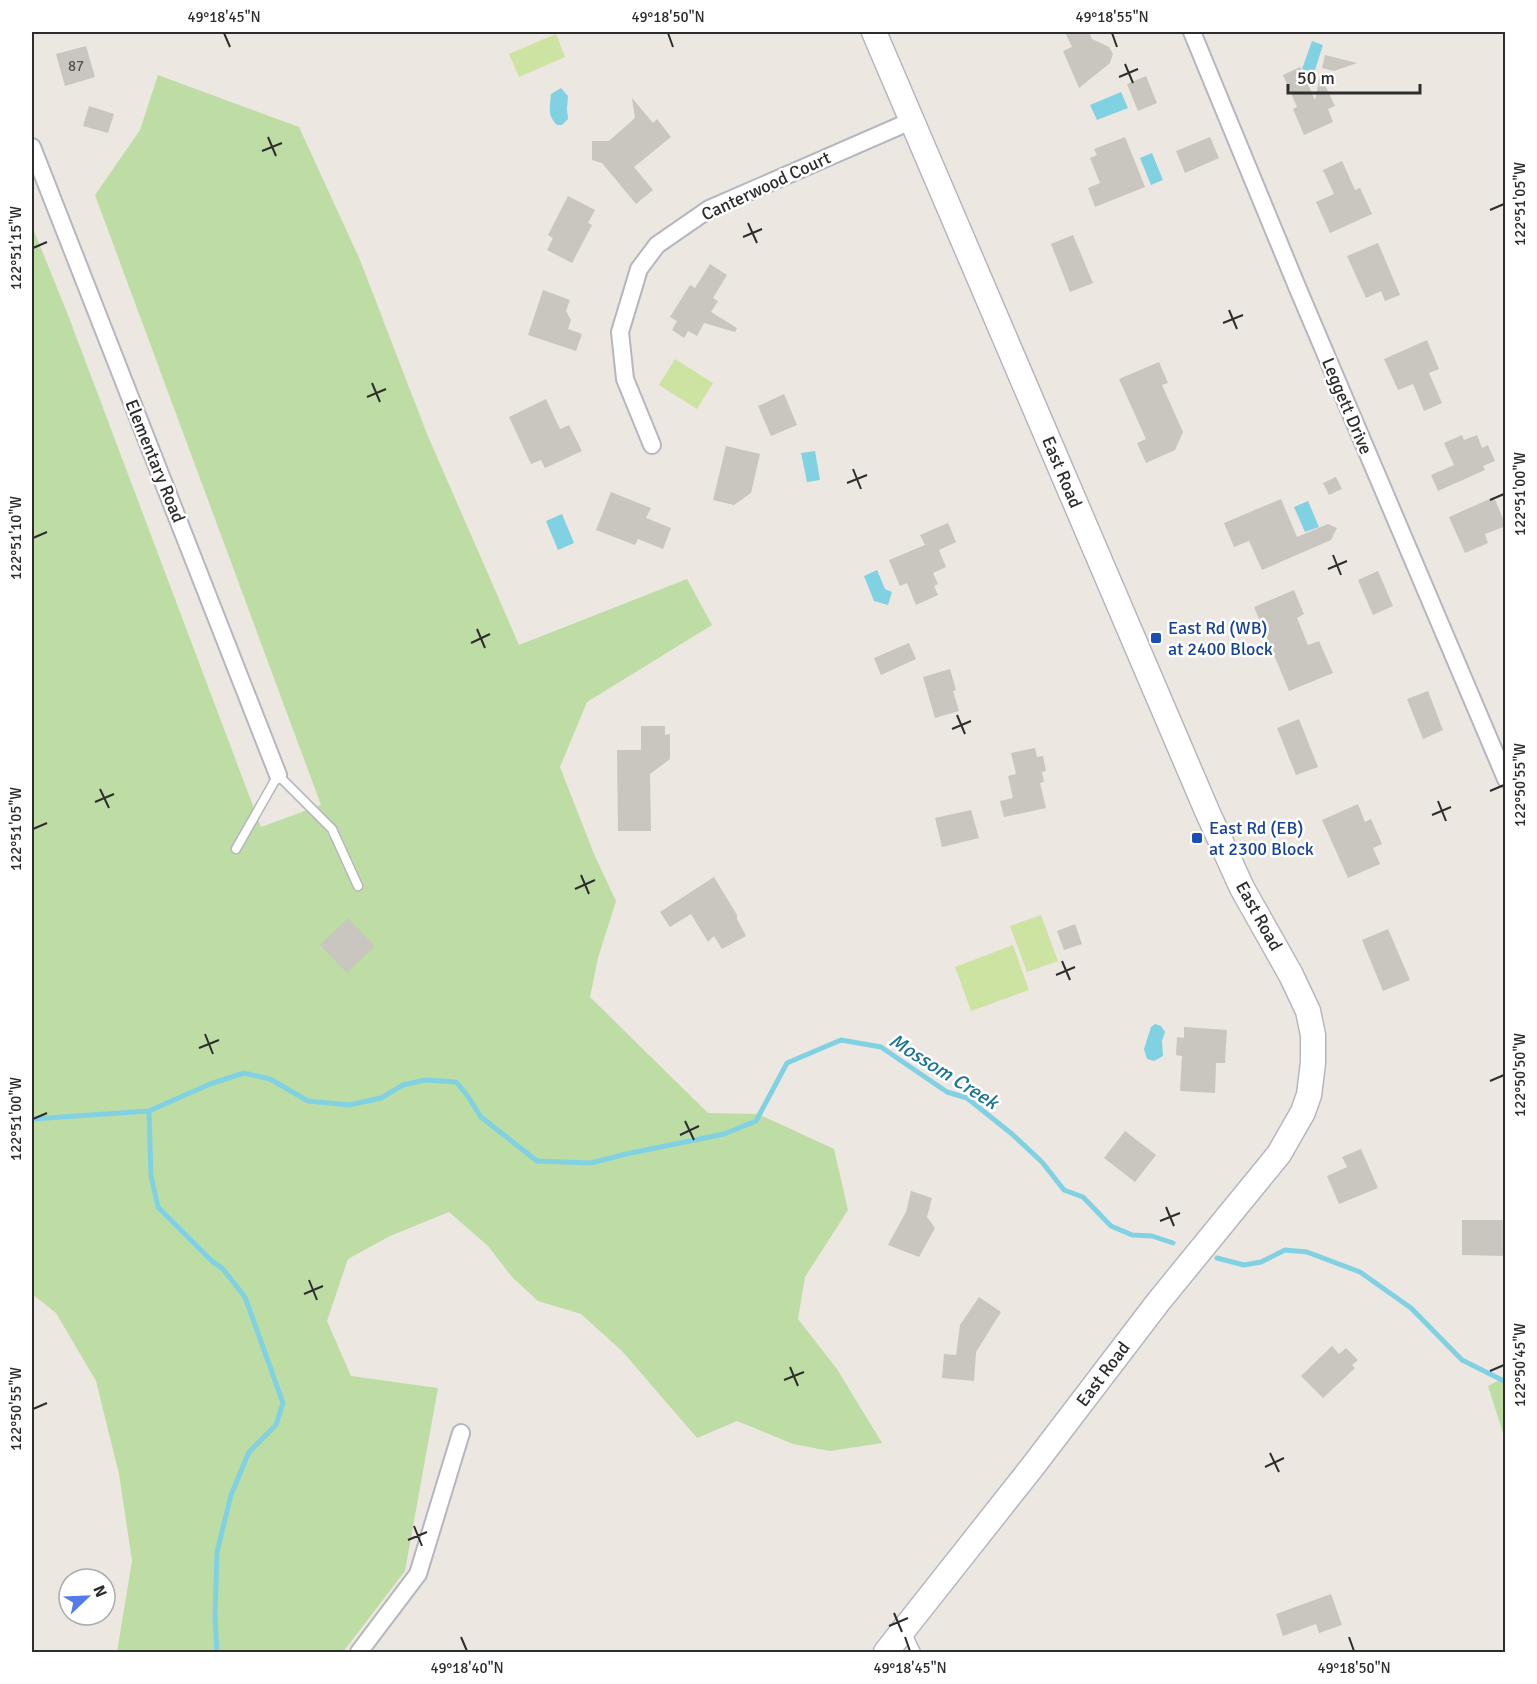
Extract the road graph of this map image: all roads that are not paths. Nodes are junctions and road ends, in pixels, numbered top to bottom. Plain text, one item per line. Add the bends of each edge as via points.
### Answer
1 (874, 32) edge
2 (1192, 32) edge
3 (911, 121) junction
4 (32, 147) edge
5 (652, 446) dead end
6 (278, 775) junction
7 (1506, 779) edge
8 (236, 849) dead end
9 (358, 886) dead end
10 (461, 1433) dead end
11 (904, 1628) junction
12 (359, 1653) edge
13 (886, 1653) edge
14 (916, 1653) edge

1 - 3 main road, East Road
2 - 7 street, Leggett Drive
3 - 5 street, Canterwood Court via 709,209 657,245 639,268 620,332 625,379
3 - 11 main road, East Road via 1207,811 1242,888 1308,1011 1313,1063 1303,1112 1279,1154
4 - 6 street, Elementary Road
6 - 8 lane
6 - 9 lane via 332,830
10 - 12 street via 418,1574
11 - 13 main road, East Road
11 - 14 lane

